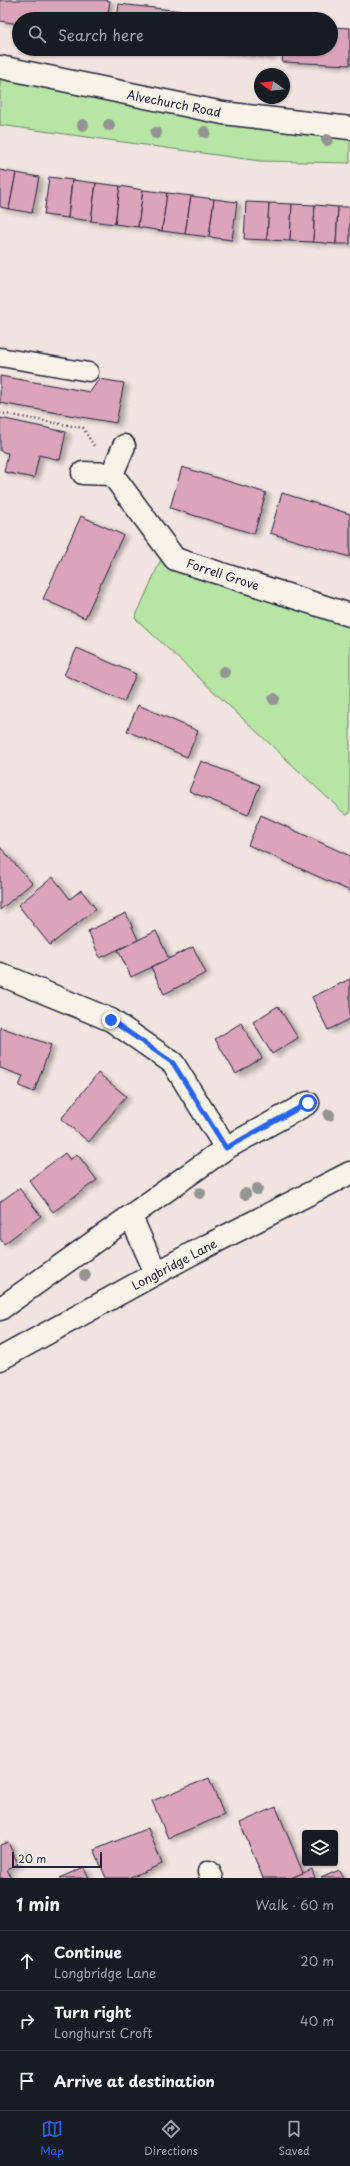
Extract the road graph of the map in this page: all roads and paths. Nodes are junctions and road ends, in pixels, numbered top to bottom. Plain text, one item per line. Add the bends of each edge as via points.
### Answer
1 (0, 67) edge
2 (350, 128) edge
3 (0, 357) edge
4 (90, 372) dead end
5 (0, 413) edge
6 (124, 446) dead end
7 (83, 473) dead end
8 (112, 474) junction
9 (350, 615) edge
10 (0, 974) edge
11 (308, 1103) dead end
12 (226, 1148) junction
13 (350, 1172) edge
14 (131, 1217) junction
15 (156, 1273) junction
16 (0, 1309) edge
17 (0, 1359) edge

1 - 2 street, Alvechurch Road via 223,113
3 - 4 lane
5 - 8 path via 83,428
6 - 8 street
7 - 8 street
8 - 9 street, Forrell Grove via 175,559
10 - 12 street via 111,1020 173,1063
11 - 12 street
12 - 14 street
13 - 15 street, Longbridge Lane
14 - 15 street
14 - 16 street
15 - 17 street, Longbridge Lane

